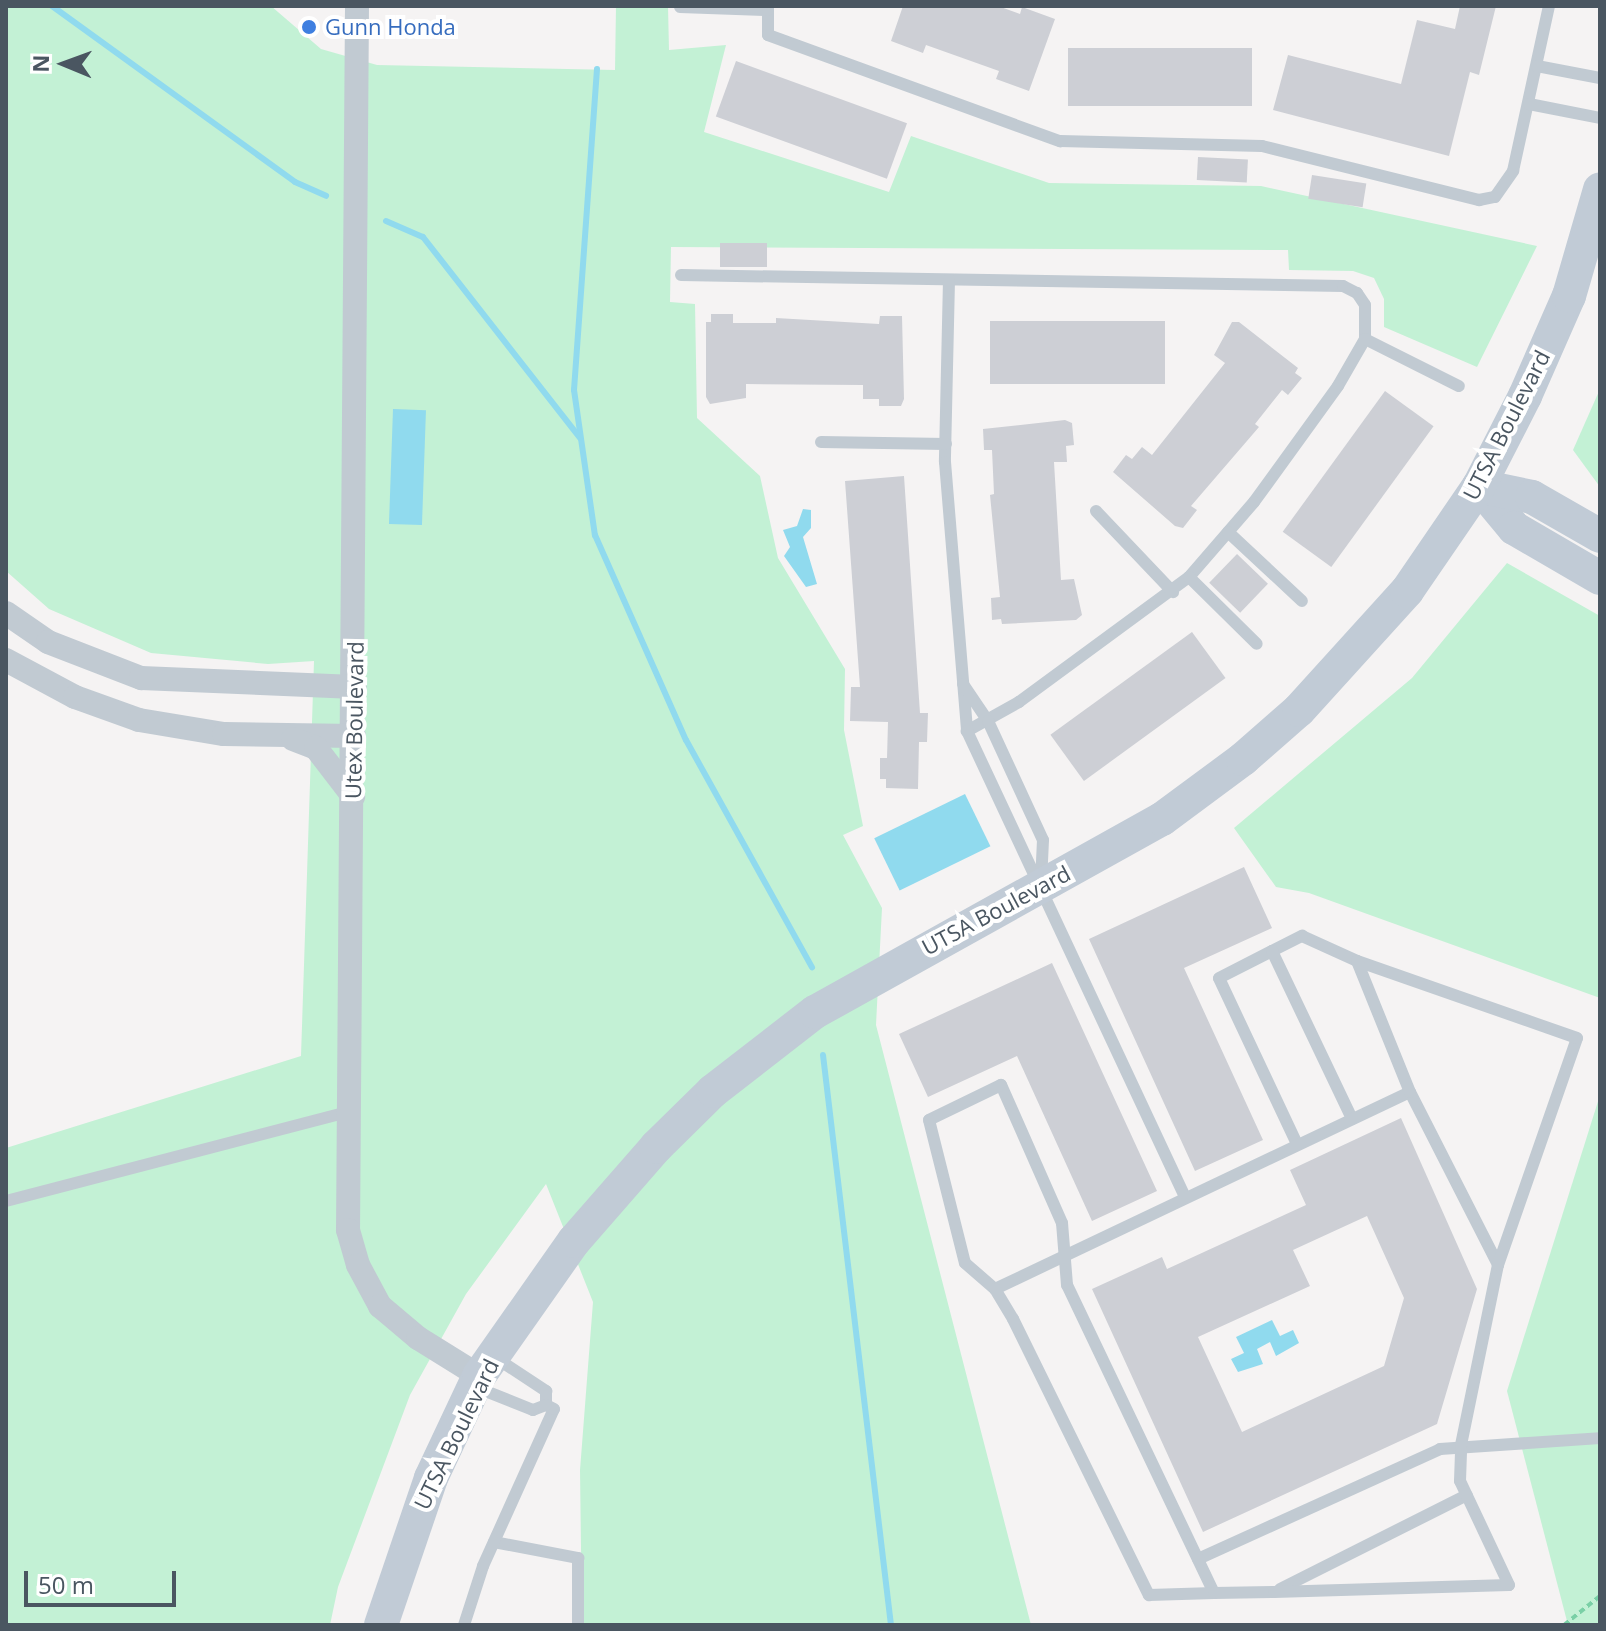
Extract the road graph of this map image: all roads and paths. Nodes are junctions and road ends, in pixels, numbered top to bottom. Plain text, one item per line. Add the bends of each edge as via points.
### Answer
1 (357, 6) edge
2 (1549, 6) edge
3 (680, 7) edge
4 (768, 8) edge
5 (1537, 66) junction
6 (1600, 78) edge
7 (1529, 104) junction
8 (1600, 118) edge
9 (1600, 189) edge
10 (681, 275) dead end
11 (949, 280) junction
12 (1365, 339) junction
13 (1459, 386) dead end
14 (821, 442) dead end
15 (946, 444) junction
16 (1479, 486) junction
17 (1096, 511) dead end
18 (1228, 532) junction
19 (1600, 536) edge
20 (1189, 577) junction
21 (1600, 578) edge
22 (1173, 592) junction
23 (1302, 601) dead end
24 (6, 613) edge
25 (1257, 644) dead end
26 (6, 660) edge
27 (961, 682) junction
28 (355, 687) junction
29 (988, 721) junction
30 (967, 731) junction
31 (279, 735) junction
32 (354, 736) junction
33 (353, 796) junction
34 (1041, 887) junction
35 (1272, 951) junction
36 (1357, 961) junction
37 (1410, 1092) junction
38 (347, 1112) junction
39 (1352, 1119) junction
40 (1297, 1144) junction
41 (1185, 1197) junction
42 (6, 1201) edge
43 (1064, 1252) junction
44 (1498, 1265) junction
45 (995, 1289) junction
46 (482, 1373) junction
47 (546, 1405) junction
48 (1600, 1438) edge
49 (1461, 1445) junction
50 (1467, 1495) junction
51 (494, 1542) junction
52 (1198, 1559) junction
53 (1274, 1592) junction
54 (1214, 1593) junction
55 (1600, 1596) edge
56 (381, 1625) edge
57 (464, 1625) edge
58 (578, 1625) edge
59 (1564, 1625) edge

1 - 28 street, Utex Boulevard
2 - 5 lane
3 - 4 lane
4 - 7 lane via 768,35 1060,141 1262,146 1479,200 1495,197 1506,185
5 - 6 lane
5 - 7 lane
7 - 8 lane
9 - 16 main road, UTSA Boulevard via 1569,296
10 - 11 lane
11 - 12 lane via 1343,286 1365,305
11 - 15 lane
12 - 13 lane
12 - 18 lane via 1338,386
14 - 15 lane
15 - 27 lane
16 - 19 main road via 1532,497
16 - 21 main road via 1514,528
16 - 34 main road, UTSA Boulevard via 1407,591 1299,710 1162,819
17 - 22 lane
18 - 20 lane
18 - 23 lane
20 - 22 lane
20 - 25 lane
22 - 29 lane
24 - 28 street via 48,642 141,678
26 - 31 street via 75,697 139,720 224,734
27 - 29 lane
27 - 30 lane
28 - 32 street, Utex Boulevard
29 - 30 lane
29 - 34 lane via 1043,840
30 - 34 lane
31 - 32 street
31 - 33 street via 316,748
32 - 33 street, Utex Boulevard
33 - 38 street, Utex Boulevard
34 - 41 lane
34 - 46 main road, UTSA Boulevard via 815,1012 713,1091 574,1241
35 - 36 lane via 1302,936
35 - 39 lane
35 - 40 lane via 1219,978
36 - 37 lane
36 - 44 lane via 1577,1038
37 - 39 lane
37 - 44 lane
38 - 42 lane
38 - 46 street, Utex Boulevard via 345,1192 358,1265 380,1306 418,1338
39 - 40 lane
40 - 41 lane
41 - 43 lane
43 - 45 lane
43 - 45 lane via 1062,1223 1001,1085 929,1120 965,1263
43 - 52 lane via 1067,1285
44 - 49 lane
45 - 54 lane via 1149,1595
46 - 47 lane via 533,1410
46 - 47 lane via 546,1391
46 - 56 main road, UTSA Boulevard via 431,1478
47 - 51 lane via 554,1409
48 - 49 lane
49 - 50 lane via 1460,1481
49 - 52 lane via 1440,1449
50 - 53 lane
50 - 53 lane via 1509,1585
51 - 57 lane
51 - 58 lane via 578,1558
52 - 54 lane
53 - 54 lane
55 - 59 path

